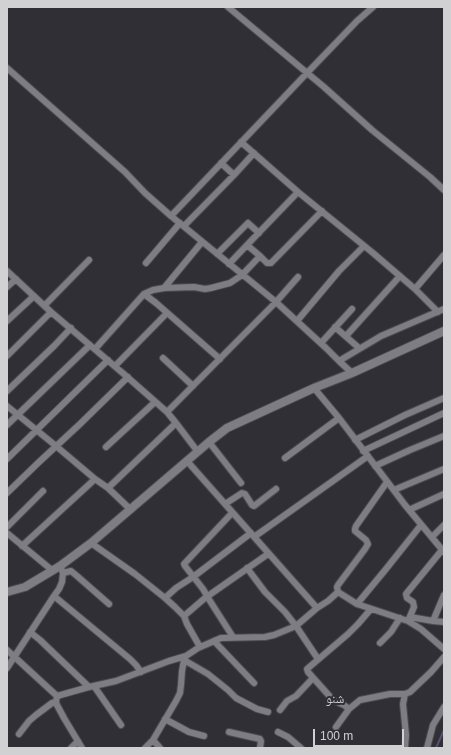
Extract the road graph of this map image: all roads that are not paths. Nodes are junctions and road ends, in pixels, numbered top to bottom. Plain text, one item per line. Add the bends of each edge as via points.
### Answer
1 (228, 7) edge
2 (373, 7) edge
3 (7, 68) edge
4 (307, 73) junction
5 (241, 142) junction
6 (254, 153) junction
7 (221, 163) junction
8 (234, 175) junction
9 (444, 190) edge
10 (298, 192) junction
11 (322, 211) junction
12 (171, 216) junction
13 (182, 225) junction
14 (259, 233) junction
15 (202, 242) junction
16 (247, 245) junction
17 (364, 246) junction
18 (217, 254) junction
19 (444, 255) edge
20 (260, 256) junction
21 (89, 260) dead end
22 (146, 263) dead end
23 (229, 264) junction
24 (7, 271) edge
25 (242, 275) junction
26 (400, 276) junction
27 (298, 277) dead end
28 (16, 279) junction
29 (7, 287) edge
30 (164, 288) junction
31 (415, 290) junction
32 (144, 294) junction
33 (34, 296) junction
34 (276, 302) junction
35 (45, 305) junction
36 (352, 309) dead end
37 (441, 310) edge
38 (51, 312) junction
39 (167, 313) junction
40 (7, 321) edge
41 (296, 321) junction
42 (335, 327) junction
43 (71, 328) junction
44 (444, 331) edge
45 (346, 336) junction
46 (321, 343) junction
47 (92, 347) junction
48 (359, 348) junction
49 (7, 356) edge
50 (163, 358) dead end
51 (220, 359) junction
52 (108, 360) junction
53 (339, 361) junction
54 (115, 366) junction
55 (352, 373) junction
56 (128, 377) junction
57 (193, 386) junction
58 (314, 388) junction
59 (7, 391) edge
60 (444, 398) edge
61 (155, 402) junction
62 (7, 406) edge
63 (166, 412) junction
64 (444, 414) edge
65 (18, 415) junction
66 (339, 418) junction
67 (176, 423) junction
68 (7, 426) edge
69 (37, 430) junction
70 (444, 436) edge
71 (355, 440) junction
72 (209, 442) junction
73 (56, 446) junction
74 (106, 447) dead end
75 (198, 452) junction
76 (366, 454) junction
77 (285, 458) dead end
78 (7, 459) edge
79 (187, 461) junction
80 (376, 466) junction
81 (444, 469) edge
82 (95, 479) junction
83 (387, 482) junction
84 (241, 483) dead end
85 (108, 488) junction
86 (276, 489) dead end
87 (394, 490) junction
88 (43, 491) dead end
89 (7, 493) edge
90 (444, 494) edge
91 (225, 504) junction
92 (130, 509) junction
93 (409, 510) junction
94 (232, 512) junction
95 (421, 525) junction
96 (444, 525) edge
97 (7, 527) edge
98 (7, 533) edge
99 (252, 535) junction
100 (432, 537) junction
101 (91, 543) junction
102 (22, 546) junction
103 (443, 551) edge
104 (268, 554) junction
105 (247, 568) junction
106 (59, 570) junction
107 (193, 577) junction
108 (7, 592) edge
109 (338, 592) junction
110 (54, 596) junction
111 (207, 596) junction
112 (444, 596) edge
113 (165, 598) junction
114 (109, 604) dead end
115 (357, 604) junction
116 (316, 608) junction
117 (371, 609) junction
118 (184, 616) junction
119 (400, 618) junction
120 (409, 619) junction
121 (433, 621) junction
122 (444, 622) edge
123 (296, 626) junction
124 (30, 632) junction
125 (233, 637) junction
126 (214, 641) junction
127 (380, 643) dead end
128 (200, 647) junction
129 (444, 649) edge
130 (7, 650) edge
131 (14, 657) junction
132 (444, 657) edge
133 (185, 658) junction
134 (318, 659) junction
135 (7, 668) edge
136 (141, 672) junction
137 (313, 678) junction
138 (254, 683) dead end
139 (91, 687) junction
140 (405, 694) junction
141 (56, 699) junction
142 (444, 707) edge
143 (349, 709) junction
144 (280, 710) dead end
145 (268, 712) dead end
146 (165, 719) junction
147 (121, 725) dead end
148 (336, 728) dead end
149 (228, 732) dead end
150 (278, 732) dead end
151 (19, 734) dead end
152 (204, 736) dead end
153 (153, 740) junction
154 (78, 741) junction
155 (71, 748) edge
156 (82, 748) edge
157 (145, 748) edge
158 (160, 748) edge
159 (260, 748) edge
160 (301, 748) edge
161 (405, 748) edge
162 (427, 748) edge

1 - 4 street
2 - 4 street
3 - 12 street
4 - 5 street
4 - 9 street
5 - 6 street
5 - 7 street
6 - 8 street
6 - 10 street
7 - 8 street
7 - 12 street
8 - 13 street
10 - 11 street
10 - 14 street
11 - 17 street
11 - 20 street via 271,263 267,263
12 - 13 street
13 - 15 street
13 - 22 street
14 - 16 street
14 - 18 street via 248,223
15 - 18 street
15 - 30 street
16 - 20 street
16 - 23 street
17 - 26 street
17 - 41 street
18 - 23 street
19 - 31 street
20 - 25 street
21 - 35 street
23 - 25 street
24 - 28 street
25 - 30 street via 230,283 205,289
25 - 34 street
26 - 31 street
26 - 45 street
27 - 34 street
28 - 29 street
28 - 33 street
30 - 32 street
31 - 37 street
32 - 39 street
32 - 47 street
33 - 35 street
33 - 40 street
34 - 41 street
34 - 51 street
35 - 38 street
36 - 42 street
37 - 48 street via 380,336
38 - 43 street
38 - 49 street
39 - 51 street
39 - 54 street
41 - 46 street
42 - 45 street
42 - 46 street
43 - 47 street
43 - 59 street
44 - 55 main road
45 - 48 street
46 - 53 street
47 - 52 street
47 - 65 street
48 - 53 street
50 - 57 street
51 - 57 street
52 - 54 street
52 - 69 street
53 - 55 street
54 - 56 street
55 - 58 main road
56 - 61 street
56 - 73 street
57 - 63 street
58 - 66 street
58 - 72 main road via 227,428
60 - 71 street
61 - 63 street
61 - 74 street
62 - 65 street
63 - 67 street
64 - 76 street
65 - 68 street
65 - 69 street
66 - 71 street
66 - 77 street
67 - 75 street
67 - 85 street
69 - 73 street
69 - 78 street
70 - 80 street
71 - 76 street
72 - 75 main road
72 - 84 street
73 - 82 street
73 - 89 street
75 - 79 main road
76 - 80 street
76 - 99 street
79 - 91 street
79 - 92 main road
80 - 83 street
81 - 87 street
82 - 85 street
82 - 102 street
83 - 87 street
83 - 109 street via 356,526 355,531 368,544 338,585
85 - 92 street
86 - 91 street via 254,506 242,493
87 - 93 street
88 - 97 street
90 - 93 street
91 - 94 street
92 - 101 main road
93 - 95 street
94 - 99 street
94 - 107 street via 184,563
95 - 100 street
95 - 115 street
96 - 100 street
98 - 102 street
99 - 104 street
99 - 107 street
100 - 103 street
101 - 106 main road
101 - 113 street
102 - 106 street
103 - 120 street via 406,594 414,604
104 - 105 street
104 - 116 street
105 - 111 street
105 - 123 street
106 - 108 main road via 25,587
106 - 110 street via 62,582
106 - 114 street via 71,571
107 - 111 street
107 - 113 street
109 - 115 street
109 - 116 street
110 - 124 street
110 - 136 street via 130,659
111 - 118 street
111 - 125 street
112 - 121 street
113 - 118 street
115 - 117 street
116 - 123 street
117 - 119 street
117 - 134 street via 348,634
118 - 128 street
119 - 120 street
119 - 127 street
120 - 121 street
120 - 129 street
121 - 122 street
123 - 125 street via 270,636
123 - 134 street
124 - 131 street
124 - 139 street
125 - 126 street
126 - 128 street
126 - 138 street
128 - 133 street
130 - 131 street
131 - 135 street
131 - 141 street
132 - 140 street
133 - 136 street
133 - 145 street via 236,698
133 - 146 street via 180,693
134 - 137 street via 307,669
136 - 139 street
137 - 143 street via 333,700
137 - 144 street
139 - 141 street
139 - 147 street
140 - 143 street via 360,700
140 - 161 street
141 - 151 street via 29,721
141 - 154 street
142 - 162 street via 433,726
143 - 148 street
146 - 152 street via 189,732
146 - 153 street
149 - 159 street via 260,739
150 - 160 street
153 - 157 street
153 - 158 street
154 - 155 street
154 - 156 street

